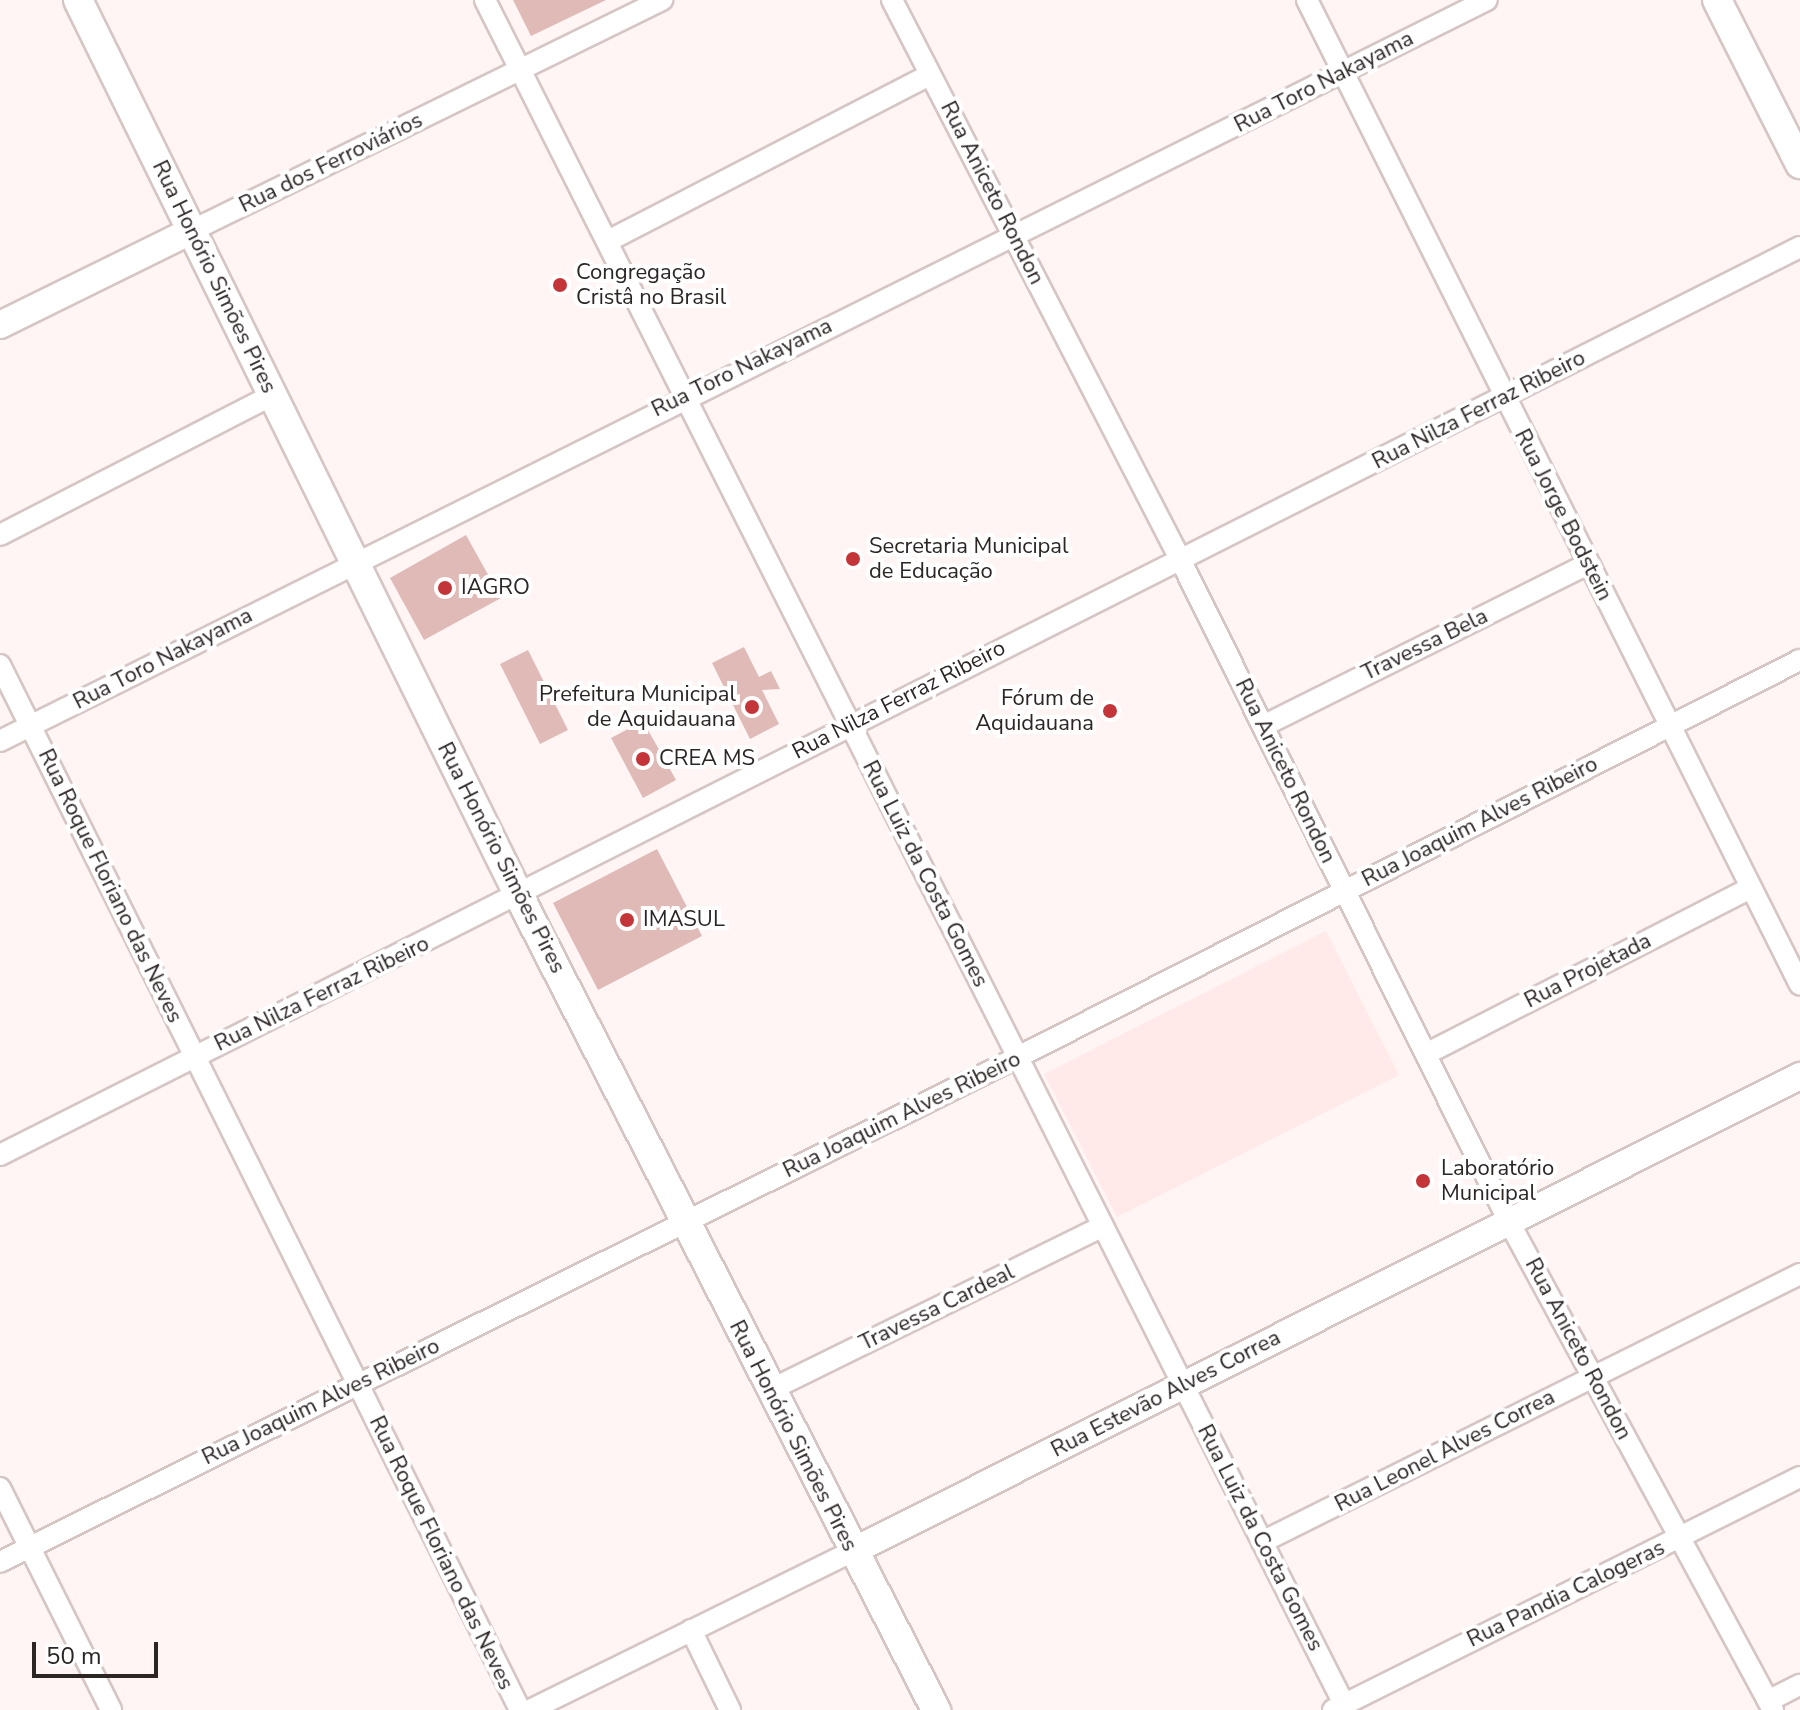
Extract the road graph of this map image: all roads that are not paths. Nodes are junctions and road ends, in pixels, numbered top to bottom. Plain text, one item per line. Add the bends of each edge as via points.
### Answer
1 (78, 0) edge
2 (485, 0) edge
3 (662, 0) edge
4 (892, 0) edge
5 (1307, 0) edge
6 (1487, 0) edge
7 (1717, 0) edge
8 (520, 70) junction
9 (1343, 73) junction
10 (930, 75) junction
11 (1799, 160) edge
12 (191, 231) junction
13 (1014, 235) junction
14 (608, 241) junction
15 (1800, 247) edge
16 (0, 325) edge
17 (272, 395) junction
18 (684, 396) junction
19 (1504, 398) junction
20 (0, 535) edge
21 (1180, 559) junction
22 (354, 562) junction
23 (1588, 564) junction
24 (1800, 660) edge
25 (0, 665) edge
26 (850, 724) junction
27 (30, 726) junction
28 (1263, 726) junction
29 (1669, 726) junction
30 (0, 741) edge
31 (1751, 888) junction
32 (1345, 891) junction
33 (519, 896) junction
34 (1800, 985) edge
35 (1426, 1054) junction
36 (195, 1057) junction
37 (1018, 1057) junction
38 (1800, 1076) edge
39 (0, 1155) edge
40 (686, 1222) junction
41 (1509, 1222) junction
42 (1103, 1226) junction
43 (1800, 1274) edge
44 (1593, 1377) junction
45 (358, 1384) junction
46 (1184, 1386) junction
47 (770, 1390) junction
48 (1800, 1477) edge
49 (0, 1488) edge
50 (1680, 1537) junction
51 (1262, 1542) junction
52 (29, 1547) junction
53 (851, 1552) junction
54 (0, 1562) edge
55 (691, 1630) junction
56 (1800, 1685) edge
57 (1771, 1706) edge
58 (1338, 1707) edge
59 (111, 1710) edge
60 (520, 1710) edge
61 (530, 1710) edge
62 (730, 1710) edge
63 (936, 1710) edge

1 - 12 main road, Rua Honório Simões Pires
2 - 8 street, Rua Luiz da Costa Gomes
3 - 8 street, Rua dos Ferroviários
4 - 10 street, Rua Aniceto Rondon
5 - 9 street, Rua Jorge Bodstein
6 - 9 street, Rua Toro Nakayama
7 - 11 main road
8 - 12 street, Rua dos Ferroviários
8 - 14 street, Rua Luiz da Costa Gomes
9 - 13 street, Rua Toro Nakayama
9 - 19 street, Rua Jorge Bodstein
10 - 13 street, Rua Aniceto Rondon
10 - 14 street
12 - 16 street, Rua dos Ferroviários
12 - 17 main road, Rua Honório Simões Pires
13 - 18 street, Rua Toro Nakayama
13 - 21 street, Rua Aniceto Rondon
14 - 18 street, Rua Luiz da Costa Gomes
15 - 19 street, Rua Nilza Ferraz Ribeiro
17 - 20 street
17 - 22 main road, Rua Honório Simões Pires
18 - 22 street, Rua Toro Nakayama
18 - 26 street, Rua Luiz da Costa Gomes
19 - 21 street, Rua Nilza Ferraz Ribeiro
19 - 23 street, Rua Jorge Bodstein
21 - 26 street, Rua Nilza Ferraz Ribeiro
21 - 28 street, Rua Aniceto Rondon
22 - 27 street, Rua Toro Nakayama
22 - 33 main road, Rua Honório Simões Pires
23 - 28 street, Travessa Bela
23 - 29 street, Rua Jorge Bodstein
24 - 29 street, Rua Joaquim Alves Ribeiro
25 - 27 street, Rua Roque Floriano das Neves
26 - 33 street, Rua Nilza Ferraz Ribeiro
26 - 37 street, Rua Luiz da Costa Gomes
27 - 30 street, Rua Toro Nakayama
27 - 36 street, Rua Roque Floriano das Neves
28 - 32 street, Rua Aniceto Rondon
29 - 31 street, Rua Jorge Bodstein
29 - 32 street, Rua Joaquim Alves Ribeiro
31 - 34 street, Rua Jorge Bodstein
31 - 35 street, Rua Projetada
32 - 35 street, Rua Aniceto Rondon
32 - 37 street, Rua Joaquim Alves Ribeiro
33 - 36 street, Rua Nilza Ferraz Ribeiro
33 - 40 main road, Rua Honório Simões Pires
35 - 41 street, Rua Aniceto Rondon
36 - 39 street, Rua Nilza Ferraz Ribeiro
36 - 45 street, Rua Roque Floriano das Neves
37 - 40 street, Rua Joaquim Alves Ribeiro
37 - 42 street, Rua Luiz da Costa Gomes
38 - 41 street, Rua Estevão Alves Correa
40 - 45 street, Rua Joaquim Alves Ribeiro
40 - 47 main road, Rua Honório Simões Pires
41 - 44 street, Rua Aniceto Rondon
41 - 46 street, Rua Estevão Alves Correa
42 - 46 street, Rua Luiz da Costa Gomes
42 - 47 street, Travessa Cardeal
43 - 44 street, Rua Leonel Alves Correa
44 - 50 street, Rua Aniceto Rondon
44 - 51 street, Rua Leonel Alves Correa
45 - 52 street, Rua Joaquim Alves Ribeiro
45 - 60 street, Rua Roque Floriano das Neves
46 - 51 street, Rua Luiz da Costa Gomes
46 - 53 street, Rua Estevão Alves Correa
47 - 53 main road, Rua Honório Simões Pires
48 - 50 street, Rua Pandia Calogeras
49 - 52 street
50 - 57 street, Rua Aniceto Rondon
50 - 58 street, Rua Pandia Calogeras
51 - 58 street, Rua Luiz da Costa Gomes
52 - 54 street, Rua Joaquim Alves Ribeiro
52 - 59 street
53 - 55 street, Rua Estevão Alves Correa
53 - 63 main road, Rua Honório Simões Pires
55 - 61 street, Rua Estevão Alves Correa
55 - 62 street
56 - 57 street

